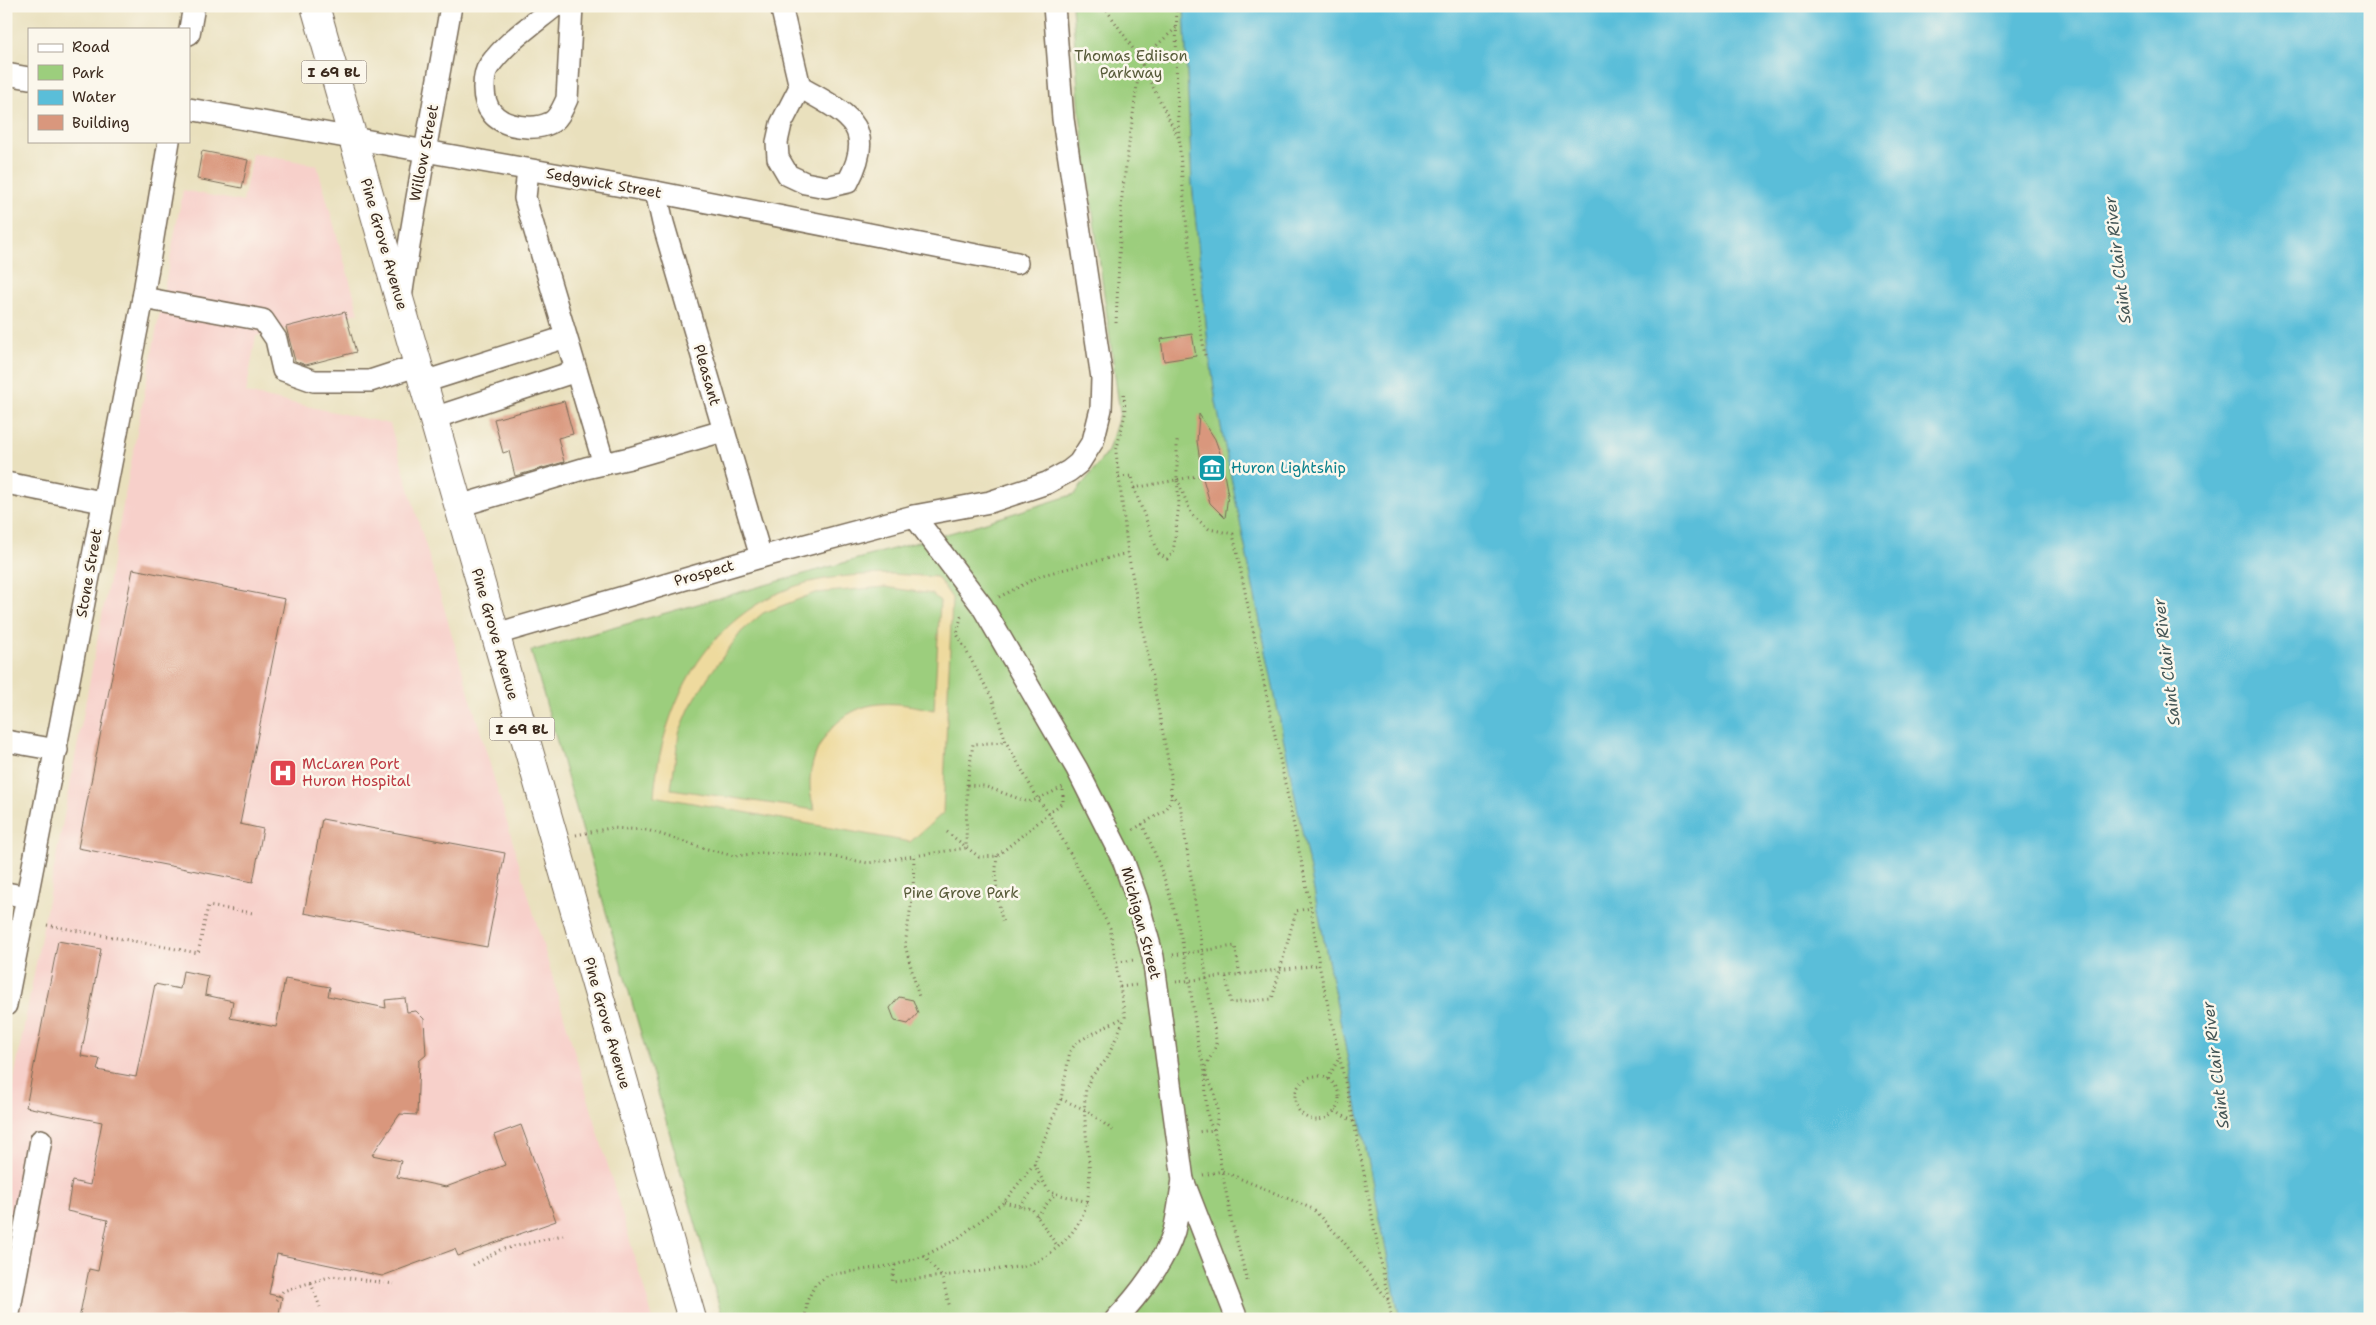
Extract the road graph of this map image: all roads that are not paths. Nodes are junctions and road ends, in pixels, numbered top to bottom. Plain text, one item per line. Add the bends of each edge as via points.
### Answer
1 (194, 6) edge
2 (315, 6) edge
3 (450, 6) edge
4 (555, 6) edge
5 (572, 6) edge
6 (781, 6) edge
7 (1054, 6) edge
8 (190, 28) edge
9 (6, 74) edge
10 (28, 78) edge
11 (800, 87) junction
12 (190, 110) edge
13 (353, 139) junction
14 (169, 142) edge
15 (426, 148) junction
16 (528, 170) junction
17 (656, 192) junction
18 (1017, 263) dead end
19 (143, 298) junction
20 (400, 300) junction
21 (566, 337) junction
22 (576, 372) junction
23 (421, 374) junction
24 (434, 418) junction
25 (723, 432) junction
26 (604, 464) junction
27 (6, 484) edge
28 (102, 502) junction
29 (459, 506) junction
30 (914, 516) junction
31 (761, 557) junction
32 (496, 634) junction
33 (6, 741) edge
34 (56, 750) junction
35 (6, 893) edge
36 (27, 897) junction
37 (6, 1005) edge
38 (42, 1140) dead end
39 (1183, 1180) junction
40 (11, 1285) edge
41 (8, 1319) edge
42 (692, 1319) edge
43 (1116, 1319) edge
44 (1237, 1319) edge

1 - 8 street
2 - 13 main road, Pine Grove Avenue / I 69 BL
3 - 15 street, Willow Street
4 - 5 street via 488,67 484,98 492,114 502,121 534,127 551,123 561,112 567,98
6 - 11 street
7 - 30 street, Prospect via 1064,120 1102,378 1101,409 1093,441 1079,463 1047,483 990,502
9 - 10 street
11 - 11 street via 853,120 860,152 848,182 826,187 805,183 788,174 778,158 776,142 781,124
12 - 13 street, Sedgwick Street
13 - 15 street, Sedgwick Street
13 - 20 main road, Pine Grove Avenue / I 69 BL
14 - 19 street, Stone Street
15 - 16 street, Sedgwick Street
15 - 20 street, Willow Street
16 - 17 street, Sedgwick Street
16 - 21 street via 525,198
17 - 18 street, Sedgwick Street
17 - 25 street, Pleasant
19 - 23 street via 263,320 276,339 283,370 314,381 370,381
19 - 28 street, Stone Street
20 - 23 main road, Pine Grove Avenue / I 69 BL
21 - 22 street
21 - 23 street
22 - 24 street
22 - 26 street
23 - 24 main road, Pine Grove Avenue / I 69 BL
24 - 29 main road, Pine Grove Avenue / I 69 BL
25 - 26 street
25 - 31 street, Pleasant
26 - 29 street
27 - 28 street
28 - 34 street, Stone Street
29 - 32 main road, Pine Grove Avenue / I 69 BL
30 - 31 street, Prospect
30 - 39 street, Michigan Street via 982,606 1077,769 1124,860 1153,957
31 - 32 street, Prospect
32 - 42 main road, Pine Grove Avenue / I 69 BL
33 - 34 street
34 - 36 street, Stone Street
35 - 36 street
36 - 37 street, Stone Street
38 - 40 street
39 - 43 street via 1174,1232 1152,1275
39 - 44 street, Michigan Street
40 - 41 street

